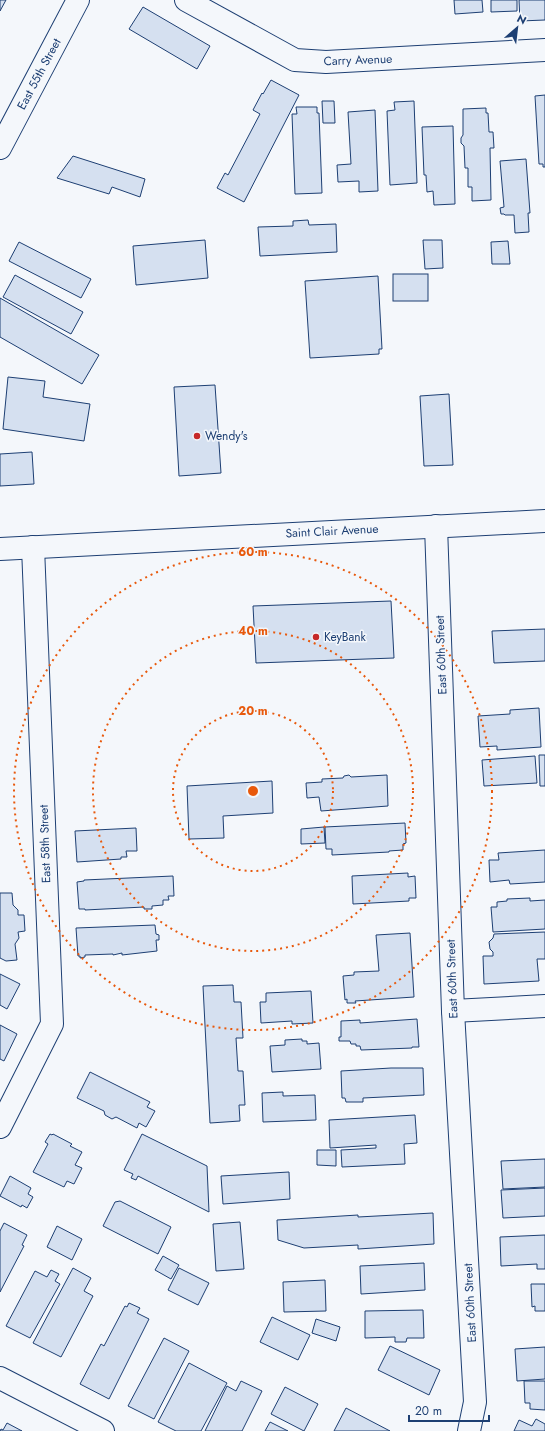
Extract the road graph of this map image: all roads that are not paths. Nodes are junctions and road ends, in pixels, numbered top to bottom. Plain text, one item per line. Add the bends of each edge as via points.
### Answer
1 (78, 0) edge
2 (186, 0) edge
3 (545, 50) edge
4 (0, 148) edge
5 (545, 521) edge
6 (436, 526) junction
7 (33, 547) junction
8 (0, 549) edge
9 (545, 1006) edge
10 (453, 1011) junction
11 (0, 1128) edge
12 (0, 1378) edge
13 (103, 1431) edge
14 (469, 1431) edge

1 - 4 street, East 55th Street
2 - 3 street, Carry Avenue via 295,60 326,62
5 - 6 street, Saint Clair Avenue
6 - 7 street, Saint Clair Avenue
6 - 10 street, East 60th Street
7 - 8 street, Saint Clair Avenue
7 - 11 street, East 58th Street via 52,1024
9 - 10 street
10 - 14 street, East 60th Street via 476,1402
12 - 13 street

